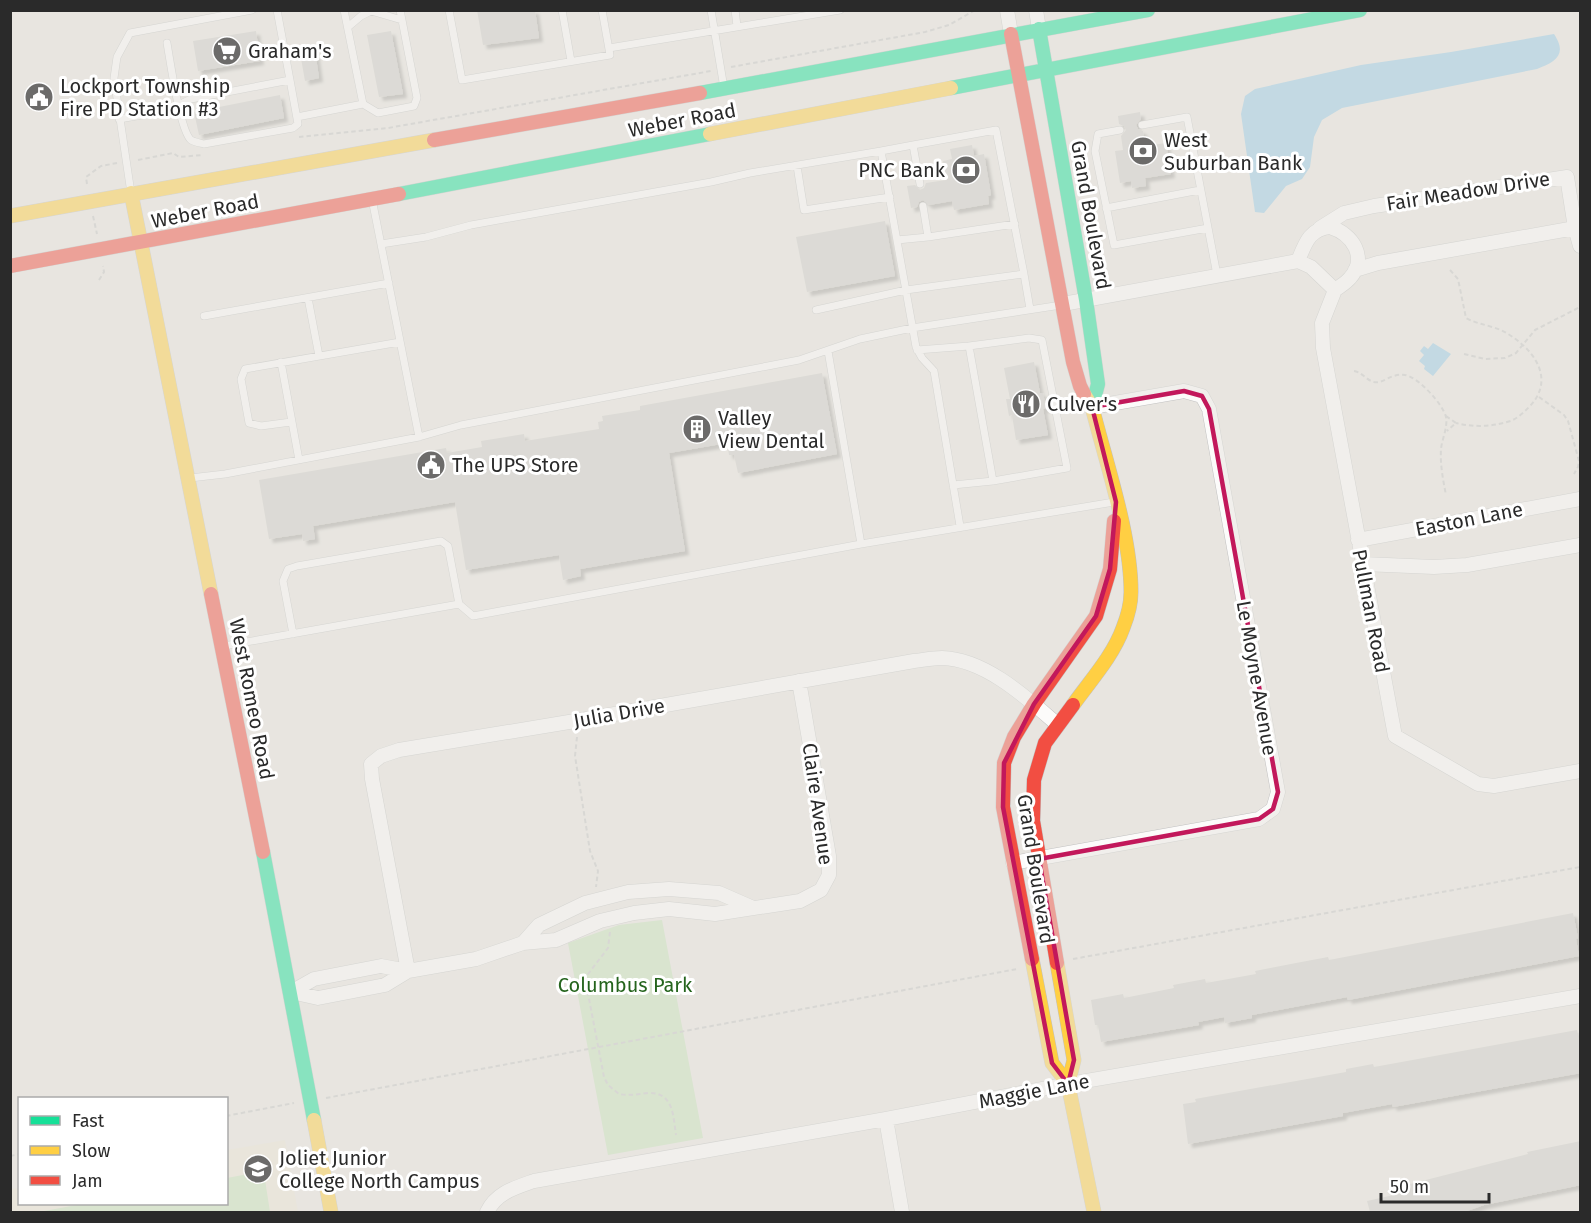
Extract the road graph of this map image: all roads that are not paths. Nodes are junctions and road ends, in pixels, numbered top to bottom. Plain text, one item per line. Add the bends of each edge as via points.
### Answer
1 (252, 10) edge
2 (277, 10) edge
3 (344, 10) edge
4 (400, 10) edge
5 (449, 10) edge
6 (562, 10) edge
7 (602, 10) edge
8 (711, 10) edge
9 (735, 10) edge
10 (840, 10) edge
11 (1007, 10) edge
12 (1036, 10) edge
13 (1148, 10) edge
14 (1360, 10) edge
15 (402, 20) junction
16 (737, 26) junction
17 (348, 27) junction
18 (1039, 29) junction
19 (715, 32) junction
20 (1011, 34) junction
21 (167, 43) dead end
22 (609, 48) junction
23 (571, 61) junction
24 (1046, 70) junction
25 (1019, 75) junction
26 (290, 80) junction
27 (724, 88) junction
28 (363, 104) junction
29 (179, 105) junction
30 (297, 117) junction
31 (119, 118) junction
32 (1142, 125) dead end
33 (1120, 130) dead end
34 (913, 145) junction
35 (881, 151) junction
36 (796, 166) junction
37 (920, 184) dead end
38 (1200, 190) junction
39 (131, 193) junction
40 (890, 197) junction
41 (372, 199) junction
42 (923, 206) dead end
43 (1106, 208) junction
44 (10, 216) edge
45 (1015, 224) junction
46 (1208, 228) junction
47 (1320, 228) junction
48 (1578, 228) edge
49 (928, 237) junction
50 (897, 240) junction
51 (141, 243) junction
52 (381, 244) junction
53 (1581, 246) edge
54 (1298, 261) junction
55 (10, 266) edge
56 (1355, 270) junction
57 (1024, 274) junction
58 (1217, 275) junction
59 (389, 282) junction
60 (906, 290) junction
61 (1335, 290) junction
62 (308, 298) junction
63 (1086, 300) junction
64 (1063, 304) junction
65 (1030, 309) junction
66 (816, 310) dead end
67 (204, 316) dead end
68 (912, 328) junction
69 (400, 342) junction
70 (969, 346) junction
71 (917, 350) junction
72 (828, 351) junction
73 (319, 356) junction
74 (281, 363) junction
75 (1092, 407) junction
76 (291, 422) junction
77 (419, 437) junction
78 (299, 460) junction
79 (188, 478) junction
80 (993, 481) junction
81 (953, 485) junction
82 (1581, 498) edge
83 (1116, 502) junction
84 (960, 526) junction
85 (1358, 540) junction
86 (861, 544) junction
87 (1581, 545) edge
88 (1363, 564) junction
89 (459, 604) junction
90 (293, 634) junction
91 (222, 647) junction
92 (799, 681) junction
93 (1034, 704) junction
94 (1058, 725) junction
95 (1581, 771) edge
96 (1039, 859) junction
97 (1013, 863) junction
98 (751, 907) junction
99 (523, 943) junction
100 (408, 971) junction
101 (291, 992) junction
102 (1581, 996) edge
103 (1068, 1084) junction
104 (886, 1119) junction
105 (489, 1207) edge
106 (331, 1212) edge
107 (902, 1212) edge
108 (1094, 1212) edge

1 - 31 lane via 130,33 117,57 114,78
2 - 26 lane
3 - 17 lane
4 - 15 lane
5 - 23 lane via 462,80
6 - 23 lane
7 - 22 lane
8 - 19 lane
9 - 16 lane
10 - 16 lane
11 - 20 street
12 - 18 street
13 - 18 main road, Weber Road
14 - 24 main road, Weber Road
15 - 17 lane via 371,11
15 - 28 lane via 417,98 414,106 378,113
16 - 19 lane
17 - 28 lane
18 - 20 main road, Weber Road
18 - 24 main road, Grand Boulevard
19 - 22 lane
19 - 27 lane
20 - 25 main road, Grand Boulevard
20 - 27 main road, Weber Road
21 - 29 lane
22 - 23 lane via 610,55
24 - 25 main road, Weber Road
24 - 63 main road, Grand Boulevard
25 - 41 main road, Weber Road
25 - 64 main road, Grand Boulevard
26 - 29 lane via 190,99
26 - 30 lane
27 - 39 main road, Weber Road
28 - 30 lane
29 - 30 lane via 186,133 192,141 204,144 293,128 298,124
29 - 31 lane via 166,111
31 - 39 lane
32 - 38 lane via 1186,117
33 - 43 lane via 1098,134 1095,151
34 - 35 lane
34 - 37 lane
34 - 45 lane via 996,130
35 - 36 lane
35 - 40 lane
36 - 40 lane via 804,210
36 - 52 lane
38 - 43 lane
38 - 46 lane
39 - 44 main road, Weber Road
39 - 51 main road, West Romeo Road
40 - 50 lane
41 - 51 main road, Weber Road
41 - 52 lane
42 - 49 lane
43 - 46 lane via 1114,245
45 - 49 lane
45 - 57 lane
46 - 58 lane
47 - 48 street, Fair Meadow Drive via 1344,213 1374,206 1567,177
47 - 54 street, Fair Meadow Drive via 1306,241
47 - 56 street via 1339,230 1353,242 1358,261
48 - 53 street
48 - 56 street
49 - 50 lane
50 - 60 lane
51 - 55 main road, Weber Road
51 - 79 main road, West Romeo Road
52 - 59 lane
54 - 58 street
54 - 61 street via 1311,267
56 - 61 street
57 - 60 lane
57 - 65 lane
58 - 63 street
59 - 62 lane
59 - 69 lane
60 - 66 lane
60 - 68 lane
61 - 85 street, Pullman Road via 1322,323 1323,348
62 - 67 lane
62 - 73 lane
63 - 64 street
63 - 75 main road, Grand Boulevard via 1098,384
64 - 65 lane
64 - 75 main road, Grand Boulevard via 1073,362
65 - 68 lane
68 - 71 lane
68 - 72 lane via 860,339
69 - 73 lane
69 - 77 lane
70 - 71 lane
70 - 80 lane
70 - 80 lane via 1029,338 1042,340 1066,468
71 - 81 lane via 934,371
72 - 77 lane via 799,360 461,424
72 - 86 lane
73 - 74 lane
74 - 76 lane
74 - 76 lane via 245,369 241,379 249,423 261,426
75 - 83 main road, Grand Boulevard
75 - 96 street, Le Moyne Avenue via 1184,391 1202,396 1209,409 1278,792 1273,809 1259,819
76 - 78 lane
77 - 78 lane
78 - 79 lane
79 - 91 main road, West Romeo Road
80 - 81 lane
81 - 84 lane
82 - 85 street, Easton Lane
83 - 84 lane
83 - 93 main road, Grand Boulevard via 1110,569 1096,616
83 - 94 main road, Grand Boulevard via 1129,560 1131,595 1123,629 1106,660
84 - 86 lane
85 - 88 street, Pullman Road
86 - 89 lane via 473,616
87 - 88 street, Easton Lane via 1467,565
88 - 95 street, Pullman Road via 1395,736 1478,784 1494,786
89 - 90 lane
89 - 90 lane via 448,546 441,541 297,566 288,569 283,581
90 - 91 lane
91 - 101 main road, West Romeo Road
92 - 93 street, Julia Drive via 943,658 975,664
92 - 98 street, Claire Avenue via 829,874 820,890 800,901
92 - 100 street, Julia Drive via 381,756 371,764 372,779
93 - 94 street, Julia Drive
93 - 97 main road, Grand Boulevard via 1004,763 1002,807
94 - 96 main road, Grand Boulevard via 1045,743 1034,780 1033,821
96 - 97 street, Le Moyne Avenue
96 - 103 main road, Grand Boulevard via 1074,1060
97 - 103 main road, Grand Boulevard via 1052,1063
98 - 99 street, Claire Avenue via 715,914 669,909 634,913 607,919 555,940
98 - 99 street, Claire Avenue via 719,893 628,892 585,903 539,925
99 - 100 street, Claire Avenue via 476,958
100 - 101 street, Claire Avenue via 381,966 314,979
100 - 101 street, Claire Avenue via 385,985 318,998
101 - 106 main road, West Romeo Road
102 - 103 street, Maggie Lane
103 - 104 street, Maggie Lane
103 - 108 main road, Grand Boulevard
104 - 105 street, Maggie Lane via 534,1181 508,1190
104 - 107 street

